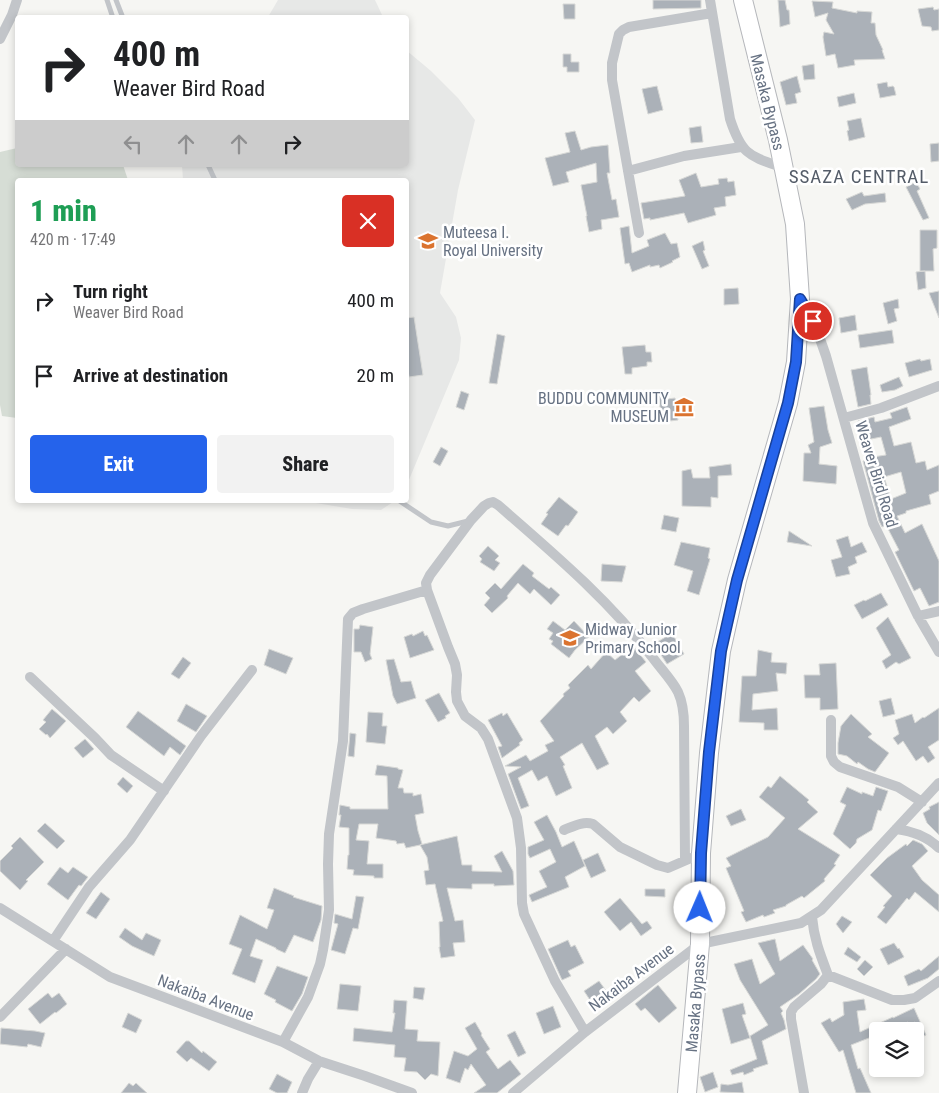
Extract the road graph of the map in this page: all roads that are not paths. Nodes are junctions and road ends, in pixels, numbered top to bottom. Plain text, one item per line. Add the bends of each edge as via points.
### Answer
1 (16, 0) edge
2 (107, 0) edge
3 (116, 0) edge
4 (710, 0) edge
5 (743, 0) edge
6 (712, 13) junction
7 (112, 15) edge
8 (122, 15) edge
9 (0, 39) edge
10 (741, 147) junction
11 (784, 168) junction
12 (628, 171) junction
13 (639, 233) dead end
14 (800, 299) junction
15 (939, 386) edge
16 (844, 418) junction
17 (402, 503) edge
18 (471, 520) junction
19 (427, 590) junction
20 (939, 610) edge
21 (918, 616) junction
22 (939, 652) edge
23 (252, 670) dead end
24 (30, 677) dead end
25 (831, 720) dead end
26 (939, 783) edge
27 (164, 791) junction
28 (922, 802) junction
29 (896, 828) junction
30 (564, 830) dead end
31 (939, 848) edge
32 (693, 857) junction
33 (0, 908) edge
34 (812, 917) junction
35 (53, 941) junction
36 (700, 944) junction
37 (66, 949) junction
38 (828, 975) junction
39 (939, 981) edge
40 (0, 1017) edge
41 (585, 1032) junction
42 (283, 1042) junction
43 (319, 1061) junction
44 (302, 1093) edge
45 (412, 1093) edge
46 (513, 1093) edge
47 (687, 1093) edge
48 (804, 1093) edge

1 - 9 street
2 - 7 lane
3 - 8 lane
4 - 6 street
5 - 11 highway, Masaka Bypass
6 - 10 street via 730,120
6 - 12 street via 629,27 619,34 612,80
10 - 11 street via 755,157
10 - 12 street via 684,156
11 - 14 highway, Masaka Bypass via 795,224
12 - 13 street
14 - 16 street, Weaver Bird Road via 819,336
14 - 32 highway, Masaka Bypass via 796,362 788,403 737,580 721,651
15 - 16 street
16 - 21 street, Weaver Bird Road via 873,523
17 - 18 lane via 431,522 448,526
18 - 19 street via 430,575
18 - 32 street via 489,503 498,505 563,561 635,634 677,692 683,707
19 - 41 street via 455,664 457,701 465,716 481,728 488,739 517,818 524,914 555,981
19 - 42 street via 363,609 348,619 343,733 329,834 329,910 323,950 308,997
20 - 21 street
21 - 22 street, Weaver Bird Road
23 - 27 street
24 - 27 street via 111,755
25 - 28 street via 831,756 840,768 898,787
26 - 28 street, Nakaiba Avenue
27 - 35 street via 130,840 89,887
28 - 29 street, Nakaiba Avenue
29 - 31 street via 926,838
29 - 34 street, Nakaiba Avenue
30 - 32 street via 588,822 620,847 668,868
32 - 36 highway, Masaka Bypass
33 - 35 street, Nakaiba Avenue
34 - 36 street, Nakaiba Avenue
34 - 38 street via 818,950
35 - 37 street, Nakaiba Avenue
36 - 41 street, Nakaiba Avenue
36 - 47 highway, Masaka Bypass
37 - 40 street
37 - 42 street, Nakaiba Avenue via 110,976
38 - 39 street via 892,1000 915,998
38 - 48 street via 791,1012
41 - 46 street, Nakaiba Avenue
42 - 43 street, Nakaiba Avenue
43 - 44 street
43 - 45 street, Nakaiba Avenue

